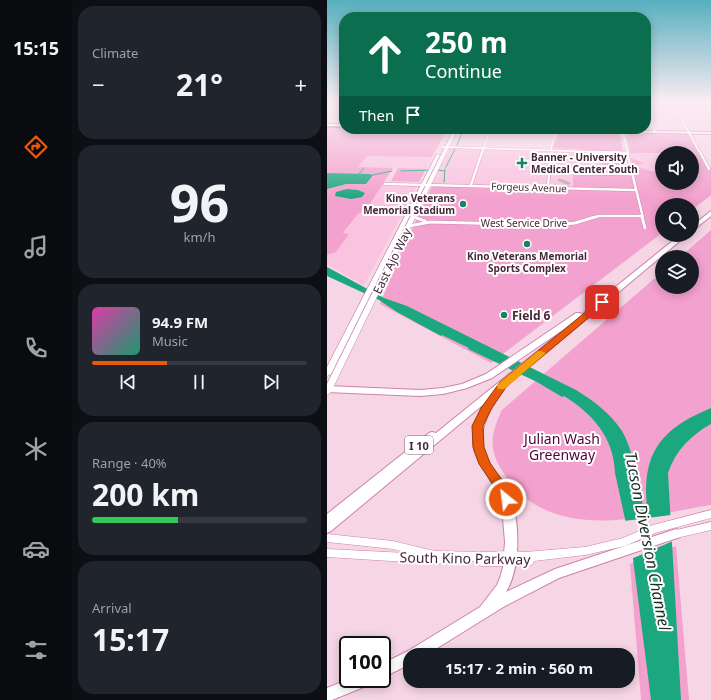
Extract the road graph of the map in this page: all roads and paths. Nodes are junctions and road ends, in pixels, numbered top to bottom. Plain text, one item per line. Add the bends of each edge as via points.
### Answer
1 (448, 134) edge
2 (454, 134) edge
3 (488, 134) edge
4 (555, 134) edge
5 (623, 134) edge
6 (690, 134) edge
7 (442, 147) junction
8 (447, 147) junction
9 (484, 148) junction
10 (551, 149) junction
11 (627, 153) junction
12 (709, 169) dead end
13 (433, 171) junction
14 (631, 174) junction
15 (385, 183) dead end
16 (426, 184) junction
17 (471, 185) junction
18 (548, 188) junction
19 (635, 190) junction
20 (711, 208) edge
21 (711, 213) edge
22 (641, 216) junction
23 (413, 217) junction
24 (699, 218) edge
25 (430, 222) junction
26 (699, 223) edge
27 (409, 226) junction
28 (645, 228) dead end
29 (669, 242) edge
30 (675, 242) edge
31 (390, 250) junction
32 (397, 250) junction
33 (352, 323) junction
34 (361, 324) junction
35 (523, 360) junction
36 (513, 373) junction
37 (327, 374) edge
38 (503, 384) junction
39 (328, 390) edge
40 (711, 514) edge
41 (327, 520) edge
42 (711, 526) edge
43 (327, 528) edge
44 (676, 529) junction
45 (327, 538) edge
46 (626, 545) junction
47 (329, 553) edge
48 (509, 558) junction
49 (480, 614) junction
50 (424, 648) edge
51 (403, 660) edge
52 (391, 666) edge
53 (344, 688) edge
54 (327, 695) edge

1 - 7 main road, East Ajo Way
2 - 8 main road, East Ajo Way
3 - 9 street
4 - 10 street
5 - 11 street
6 - 12 street
7 - 8 street
7 - 13 main road, East Ajo Way
8 - 9 street
8 - 13 main road, East Ajo Way
9 - 10 street
9 - 17 street
10 - 11 street
11 - 14 street
13 - 16 main road, East Ajo Way
14 - 18 street via 549,173
14 - 19 street
15 - 16 street, Forgeus Avenue
16 - 17 street, Forgeus Avenue
16 - 23 main road, East Ajo Way
16 - 31 main road, East Ajo Way
17 - 18 street, Forgeus Avenue
18 - 19 street, Forgeus Avenue
19 - 22 street
20 - 24 highway
21 - 26 highway
22 - 25 street, West Service Drive via 599,216 557,225
22 - 28 street
23 - 25 street, West Service Drive
23 - 27 main road, East Ajo Way
25 - 27 street, West Service Drive
27 - 32 main road, East Ajo Way
29 - 35 highway, I 10
30 - 35 highway, I 10
31 - 32 main road
31 - 33 main road, East Ajo Way
32 - 34 main road, East Ajo Way
33 - 34 main road
33 - 37 main road, East Ajo Way
34 - 39 main road, East Ajo Way
35 - 36 highway, I 10
35 - 39 highway via 470,384 435,392
36 - 38 highway, I 10
36 - 41 highway, I 10
38 - 43 highway, I 10
38 - 48 highway via 486,408 478,426 478,441 482,459 501,487 510,511 512,526
40 - 44 main road
42 - 44 main road
44 - 46 highway via 656,542
45 - 48 main road, South Kino Parkway via 393,545 434,555
46 - 48 main road, South Kino Parkway via 577,556
46 - 49 highway via 528,587
47 - 48 main road, South Kino Parkway
48 - 49 highway via 503,586
49 - 50 highway
51 - 52 highway
53 - 54 highway

